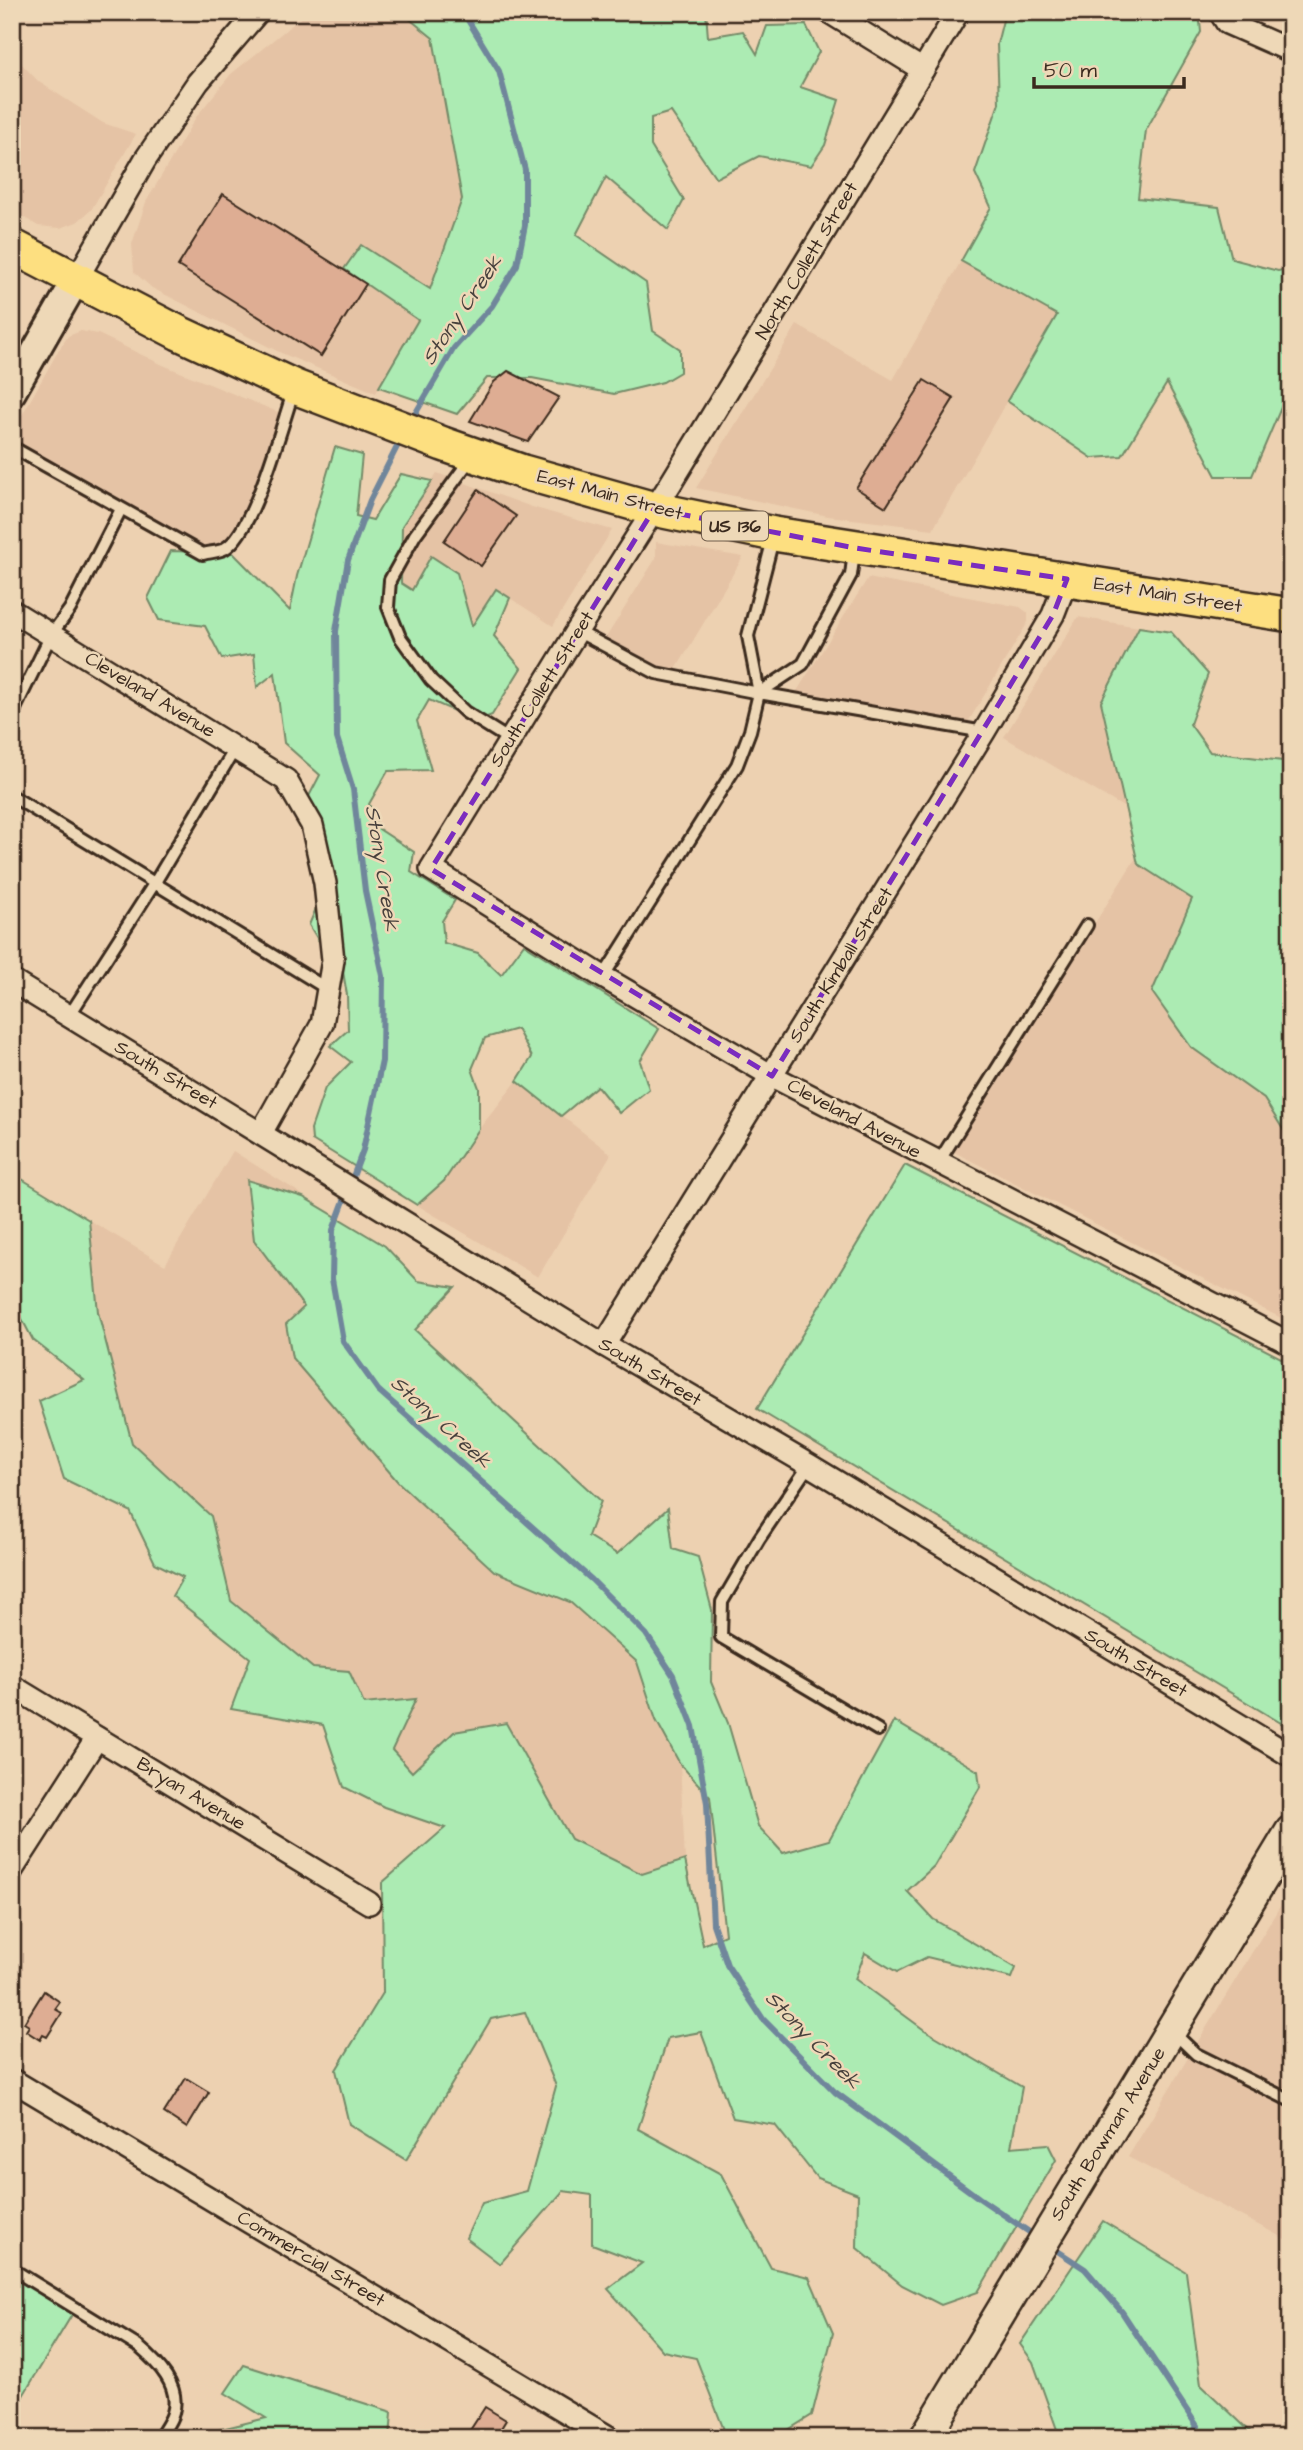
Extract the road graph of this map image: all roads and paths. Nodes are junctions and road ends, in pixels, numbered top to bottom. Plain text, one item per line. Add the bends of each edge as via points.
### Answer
1 (258, 12) edge
2 (829, 12) edge
3 (958, 12) edge
4 (1220, 12) edge
5 (1291, 51) edge
6 (923, 70) junction
7 (12, 246) edge
8 (76, 279) junction
9 (295, 387) junction
10 (12, 392) edge
11 (12, 447) edge
12 (458, 449) junction
13 (121, 509) junction
14 (654, 509) junction
15 (774, 534) junction
16 (855, 548) junction
17 (1067, 579) junction
18 (12, 611) edge
19 (1291, 615) edge
20 (577, 631) junction
21 (51, 635) junction
22 (759, 693) junction
23 (12, 715) edge
24 (984, 732) junction
25 (510, 740) junction
26 (236, 747) junction
27 (12, 796) edge
28 (431, 869) joint
29 (154, 884) junction
30 (1087, 925) dead end
31 (603, 976) junction
32 (12, 981) edge
33 (329, 990) junction
34 (69, 1016) junction
35 (772, 1076) junction
36 (261, 1133) junction
37 (938, 1163) junction
38 (1291, 1344) edge
39 (604, 1345) junction
40 (809, 1465) junction
41 (12, 1686) edge
42 (878, 1730) dead end
43 (97, 1738) junction
44 (1291, 1756) edge
45 (1291, 1831) edge
46 (12, 1870) edge
47 (369, 1903) dead end
48 (1172, 2031) junction
49 (12, 2080) edge
50 (1291, 2101) edge
51 (12, 2269) edge
52 (160, 2437) edge
53 (610, 2438) edge
54 (925, 2438) edge

1 - 8 street via 191,93 145,160
2 - 6 street
3 - 6 street, North Collett Street
4 - 5 street via 1227,23
6 - 14 street, North Collett Street
7 - 8 main road, East Main Street / US 136
8 - 9 main road, East Main Street / US 136
8 - 10 street
9 - 12 main road, East Main Street / US 136
9 - 13 lane via 258,497 241,531 225,549 203,554
11 - 13 lane
12 - 14 main road, East Main Street / US 136
12 - 25 lane via 470,462 415,535 390,580 388,607 400,637 432,680 465,712
13 - 21 lane via 70,610
14 - 15 main road, East Main Street / US 136
14 - 20 street, South Collett Street
15 - 16 main road, East Main Street / US 136
15 - 22 lane via 748,636
16 - 17 main road, East Main Street / US 136
16 - 22 lane via 851,575 803,664
17 - 19 main road, East Main Street / US 136
17 - 24 street, South Kimball Street via 1053,615
18 - 21 street, Cleveland Avenue
20 - 22 lane via 656,673
20 - 25 street, South Collett Street
21 - 23 lane
21 - 26 street, Cleveland Avenue
22 - 24 lane
22 - 31 lane via 737,765
24 - 35 street, South Kimball Street
25 - 28 street, South Collett Street
26 - 29 lane
26 - 33 street, Cleveland Avenue via 286,780 312,825 325,883 333,960
27 - 29 lane
28 - 31 street, Cleveland Avenue
29 - 33 lane
29 - 34 lane
30 - 37 lane
31 - 35 street, Cleveland Avenue
32 - 34 street, South Street
33 - 36 street via 322,1024
34 - 36 street, South Street
35 - 37 street, Cleveland Avenue
35 - 39 street, South Kimball Street
36 - 39 street, South Street
37 - 38 street, Cleveland Avenue
39 - 40 street, South Street
40 - 42 lane via 722,1602 721,1637
40 - 44 street, South Street
41 - 43 street, Bryan Avenue
43 - 46 street
43 - 47 street, Bryan Avenue
45 - 48 main road, South Bowman Avenue
48 - 50 lane via 1196,2054
48 - 54 main road, South Bowman Avenue
49 - 53 street, Commercial Street
51 - 52 lane via 157,2362 176,2400

